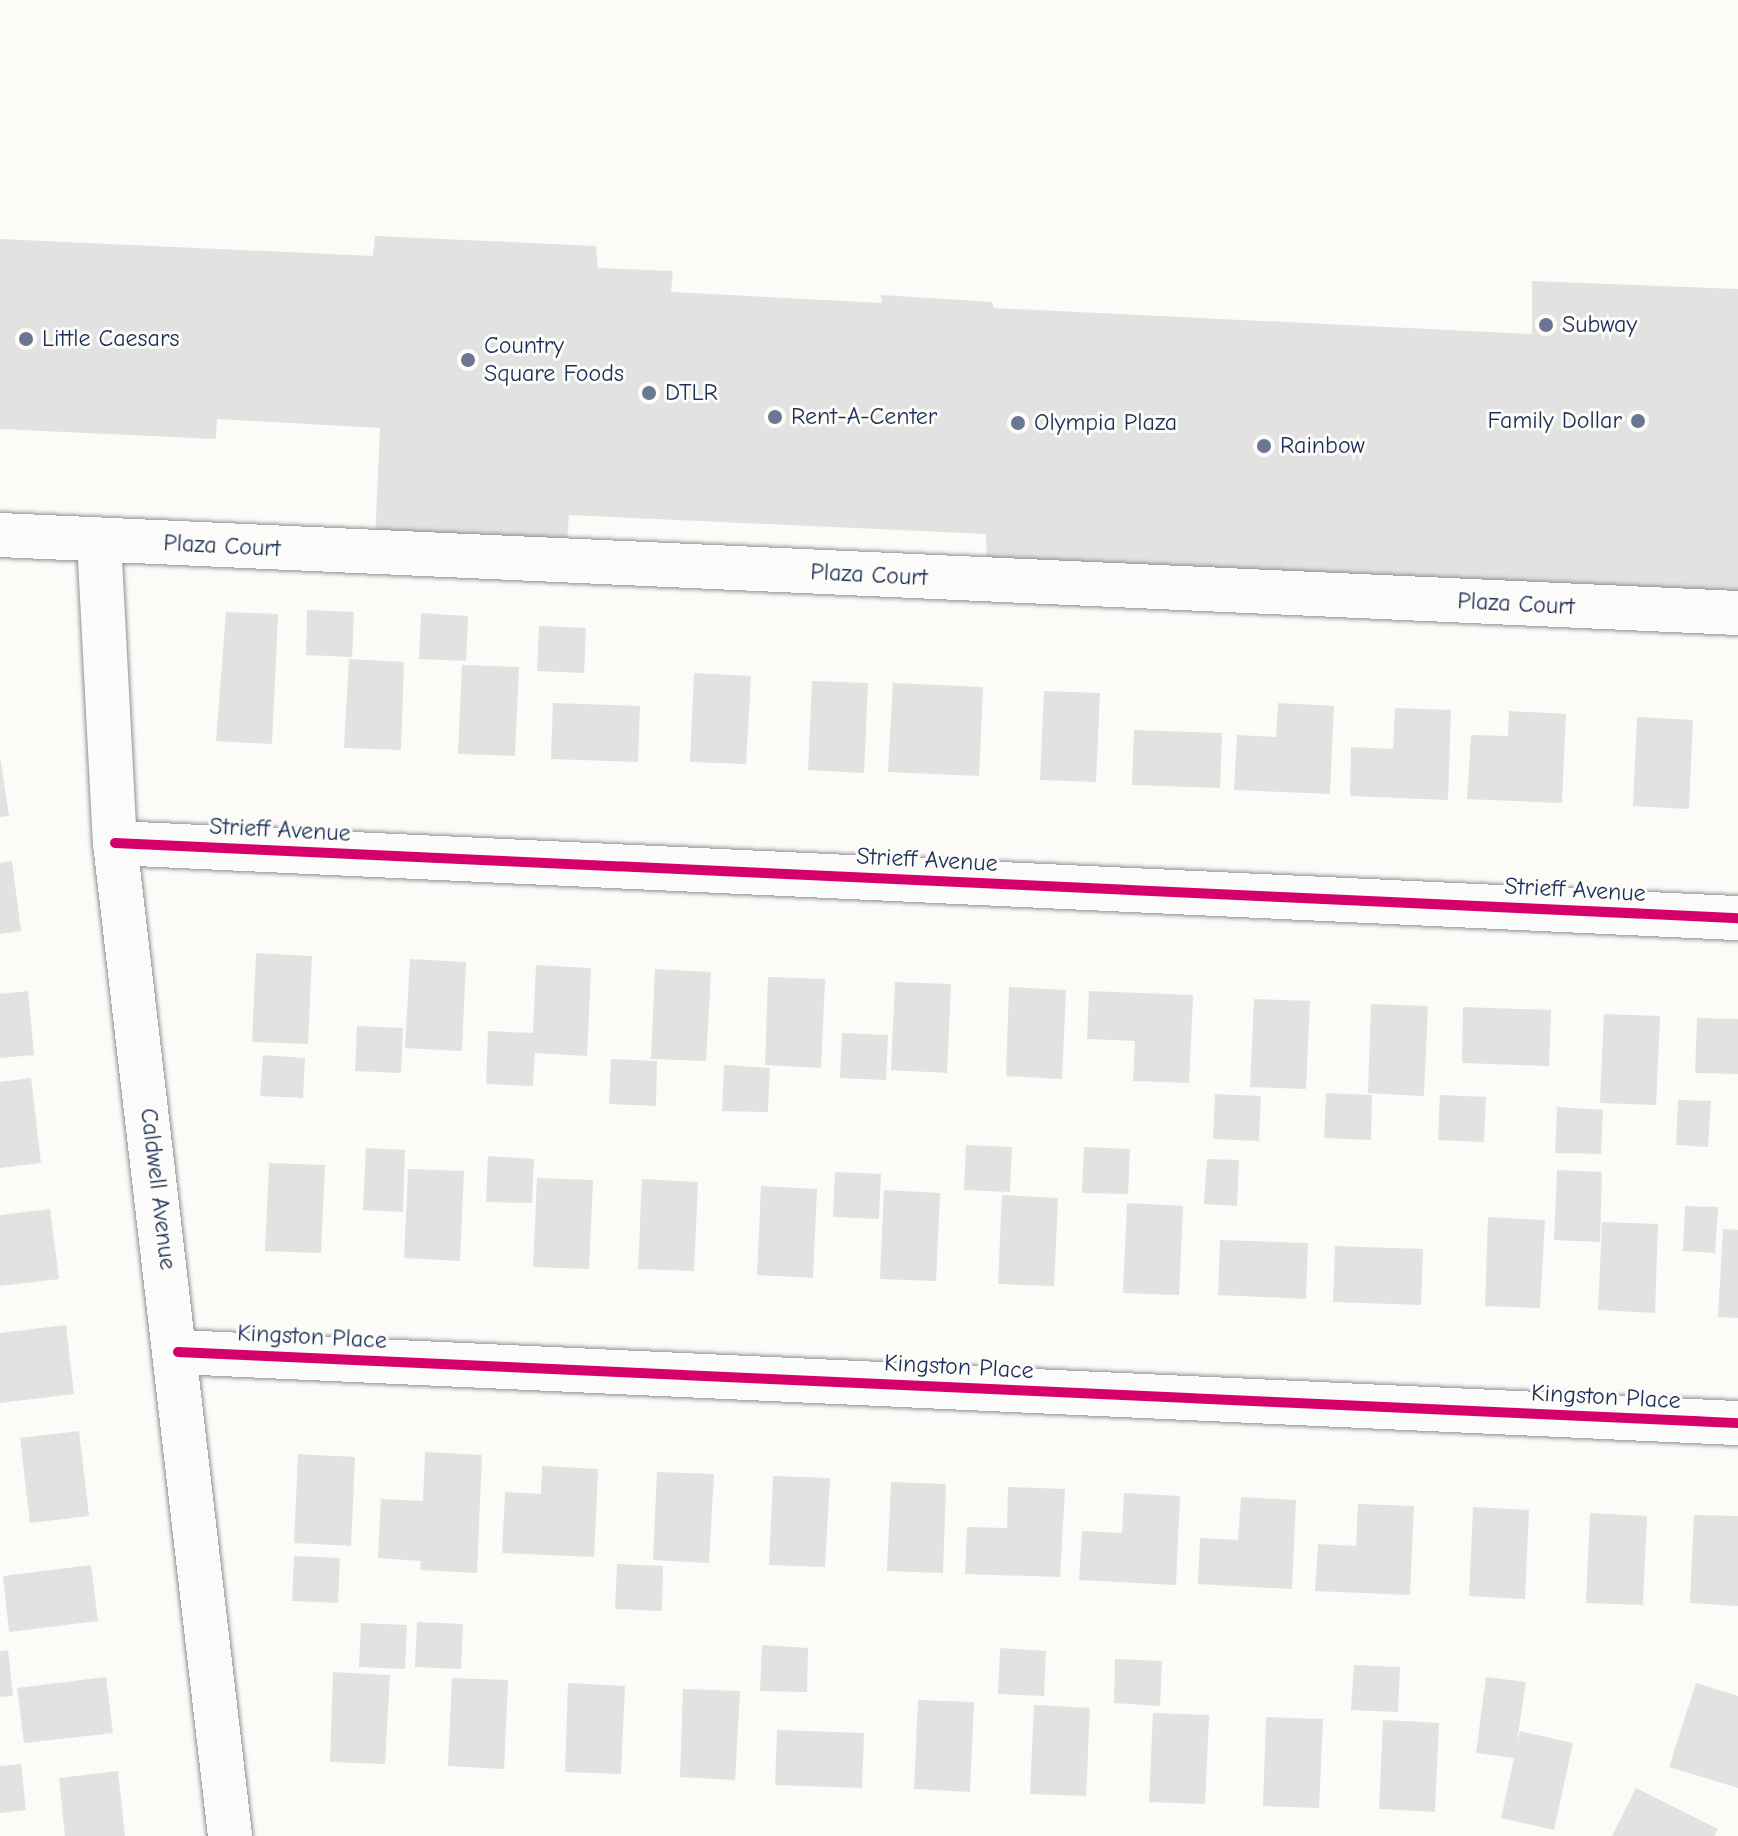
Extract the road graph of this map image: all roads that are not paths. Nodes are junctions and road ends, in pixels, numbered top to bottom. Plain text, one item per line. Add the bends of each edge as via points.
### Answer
1 (0, 535) edge
2 (99, 540) junction
3 (1738, 613) edge
4 (115, 843) junction
5 (1738, 918) edge
6 (178, 1352) junction
7 (1738, 1423) edge
8 (230, 1836) edge

1 - 2 street, Plaza Court
2 - 3 street, Plaza Court
2 - 4 street, Caldwell Avenue
4 - 5 street, Strieff Avenue
4 - 6 street, Caldwell Avenue
6 - 7 street, Kingston Place
6 - 8 street, Caldwell Avenue

